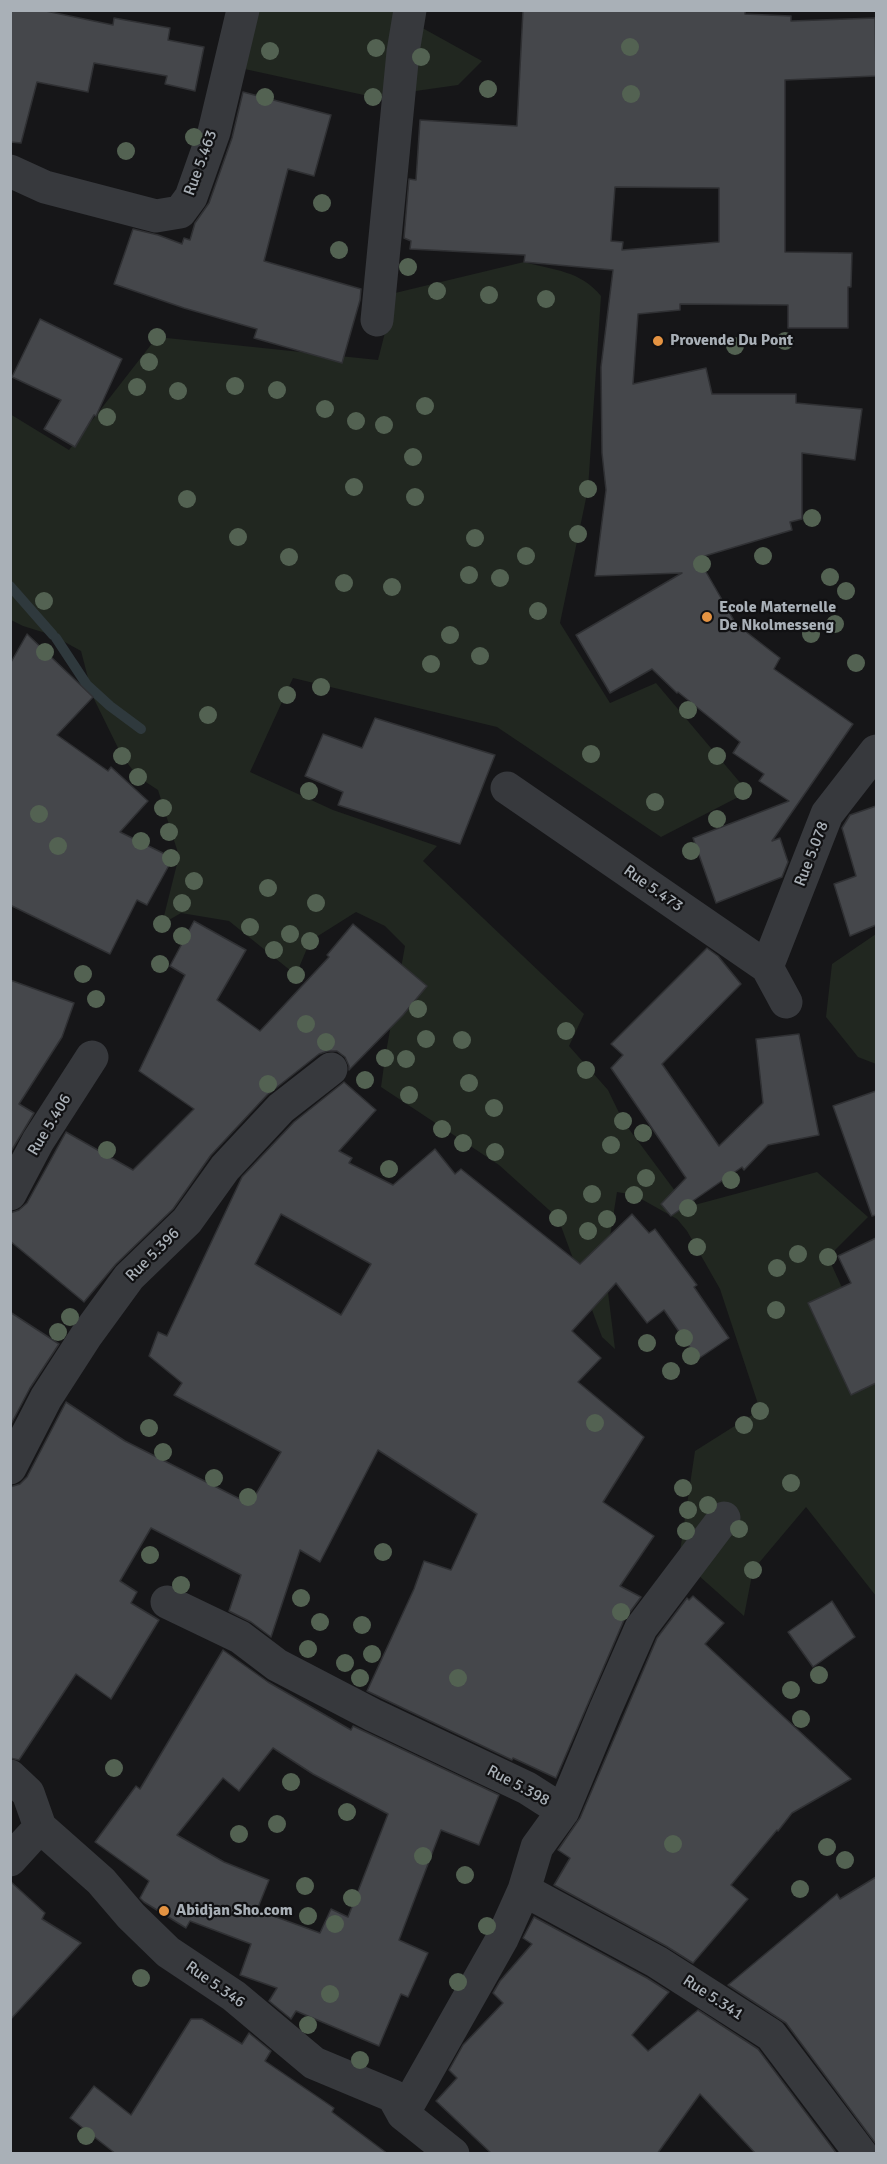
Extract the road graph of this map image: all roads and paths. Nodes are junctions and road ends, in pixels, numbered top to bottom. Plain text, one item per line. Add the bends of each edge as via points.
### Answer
1 (243, 10) edge
2 (410, 10) edge
3 (10, 171) edge
4 (377, 320) dead end
5 (876, 751) edge
6 (507, 788) dead end
7 (767, 968) junction
8 (786, 1002) dead end
9 (92, 1057) dead end
10 (331, 1069) dead end
11 (10, 1194) edge
12 (10, 1468) edge
13 (724, 1518) dead end
14 (167, 1602) dead end
15 (10, 1776) edge
16 (563, 1811) junction
17 (40, 1827) junction
18 (10, 1860) edge
19 (524, 1890) junction
20 (403, 2114) junction
21 (453, 2154) edge
22 (861, 2154) edge

1 - 3 street, Rue 5.463 via 214,132 191,197 180,212 156,216 45,187
2 - 4 street
5 - 7 street, Rue 5.078 via 827,814
6 - 7 street, Rue 5.473
7 - 8 street, Rue 5.473
9 - 11 street, Rue 5.406 via 38,1141
10 - 12 street, Rue 5.396 via 281,1108 225,1168 187,1221 129,1277 46,1398
13 - 16 street via 641,1628
14 - 16 street, Rue 5.398 via 240,1637 286,1670 527,1788
15 - 17 street, Rue 5.346 via 28,1793
16 - 19 street, Rue 5.398 via 537,1847
17 - 18 street
17 - 20 street, Rue 5.346 via 101,1881 168,1952 234,1996 314,2063 393,2096
19 - 20 street, Rue 5.398 via 502,1939
19 - 22 street, Rue 5.341 via 657,1962 771,2035
20 - 21 street, Rue 5.346

